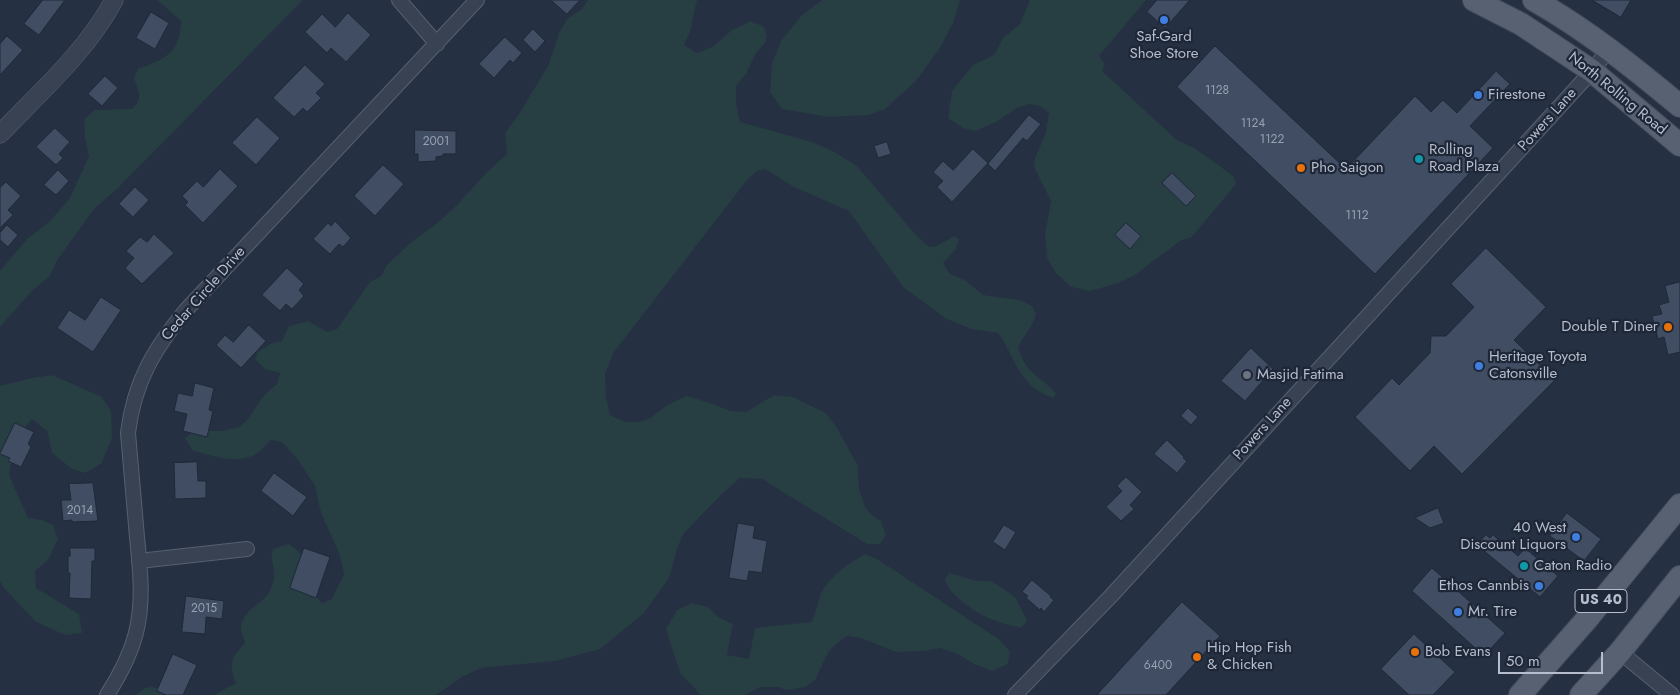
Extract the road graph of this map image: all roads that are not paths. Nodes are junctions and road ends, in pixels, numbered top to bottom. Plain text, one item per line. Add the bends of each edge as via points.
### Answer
1 (114, 0) edge
2 (399, 0) edge
3 (478, 0) edge
4 (1474, 0) edge
5 (1534, 0) edge
6 (437, 44) junction
7 (1609, 49) junction
8 (1592, 71) junction
9 (1680, 106) edge
10 (0, 134) edge
11 (1680, 145) edge
12 (1680, 505) edge
13 (247, 549) dead end
14 (139, 561) junction
15 (1680, 577) edge
16 (1620, 652) junction
17 (107, 695) edge
18 (1015, 695) edge
19 (1520, 695) edge
20 (1581, 695) edge
21 (1672, 695) edge

1 - 10 street via 94,32
2 - 6 street
3 - 6 street, Cedar Circle Drive
4 - 8 main road, North Rolling Road via 1521,24
5 - 7 main road, North Rolling Road
6 - 14 street, Cedar Circle Drive via 186,310 152,358 138,387 128,433
7 - 8 street, Powers Lane
7 - 9 main road, North Rolling Road
8 - 11 main road, North Rolling Road
8 - 18 street, Powers Lane via 1111,596
12 - 19 main road, US 40
13 - 14 street
14 - 17 street, Cedar Circle Drive via 140,612 136,632 128,658
15 - 16 main road, US 40
16 - 20 main road, US 40
16 - 21 street

